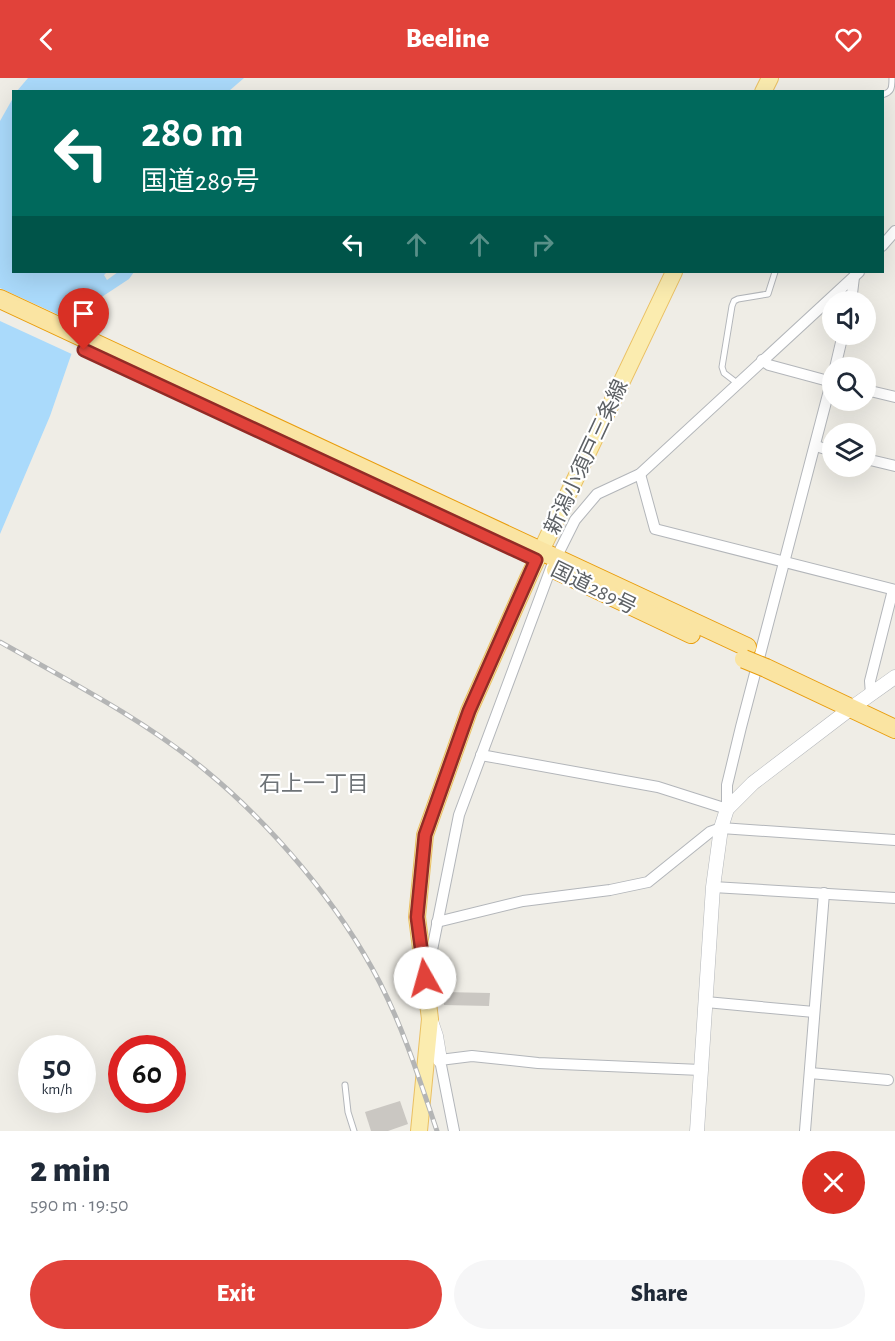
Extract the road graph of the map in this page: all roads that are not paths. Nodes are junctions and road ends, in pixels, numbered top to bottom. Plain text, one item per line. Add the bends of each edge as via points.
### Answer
1 (892, 78) edge
2 (884, 94) edge
3 (895, 231) edge
4 (884, 244) edge
5 (674, 273) edge
6 (775, 273) edge
7 (856, 274) edge
8 (853, 291) edge
9 (0, 299) edge
10 (0, 311) edge
11 (762, 360) junction
12 (822, 378) edge
13 (737, 383) junction
14 (876, 392) edge
15 (895, 397) edge
16 (825, 411) edge
17 (816, 446) junction
18 (822, 448) edge
19 (876, 461) edge
20 (895, 466) edge
21 (640, 474) junction
22 (540, 556) junction
23 (786, 562) junction
24 (894, 590) edge
25 (895, 677) edge
26 (861, 701) junction
27 (895, 716) edge
28 (895, 729) edge
29 (481, 755) junction
30 (727, 809) junction
31 (721, 828) junction
32 (895, 840) edge
33 (713, 887) junction
34 (824, 894) junction
35 (895, 898) edge
36 (437, 922) junction
37 (706, 1002) junction
38 (814, 1012) junction
39 (430, 1019) junction
40 (440, 1060) junction
41 (701, 1070) junction
42 (810, 1073) junction
43 (888, 1080) dead end
44 (345, 1085) dead end
45 (354, 1131) edge
46 (419, 1131) edge
47 (454, 1131) edge
48 (697, 1131) edge
49 (805, 1131) edge

1 - 2 lane via 892,90
3 - 4 street
5 - 22 main road, 新潟小須戸三条線
6 - 13 lane via 768,294 738,299 732,306 722,367
7 - 8 street
7 - 11 street
9 - 22 highway, 国道289号
10 - 22 highway, 国道289号
11 - 12 street
11 - 13 street
13 - 21 street
14 - 15 street
16 - 17 street
17 - 18 street
17 - 23 street
19 - 20 street
21 - 22 street via 597,494
21 - 23 street via 655,529
22 - 26 highway, 国道289号, bridge via 746,653
22 - 29 street
22 - 39 main road, 新潟小須戸三条線 via 469,711 425,835 417,917
23 - 24 street
23 - 30 street via 729,773
24 - 26 street
25 - 26 street
26 - 27 highway, 国道289号
26 - 28 highway, 国道289号
26 - 30 street via 753,783
29 - 30 street via 658,787
29 - 36 street via 459,815
30 - 31 street
31 - 32 street
31 - 33 street
31 - 36 street via 710,832 648,882 523,900
33 - 34 street
33 - 37 street
34 - 35 street
34 - 38 street
36 - 39 street
37 - 38 street
37 - 41 street
38 - 42 street
39 - 40 street
39 - 46 main road, 新潟小須戸三条線
40 - 41 street via 472,1056
40 - 47 street
41 - 48 street
42 - 43 street
42 - 49 street
44 - 45 lane

